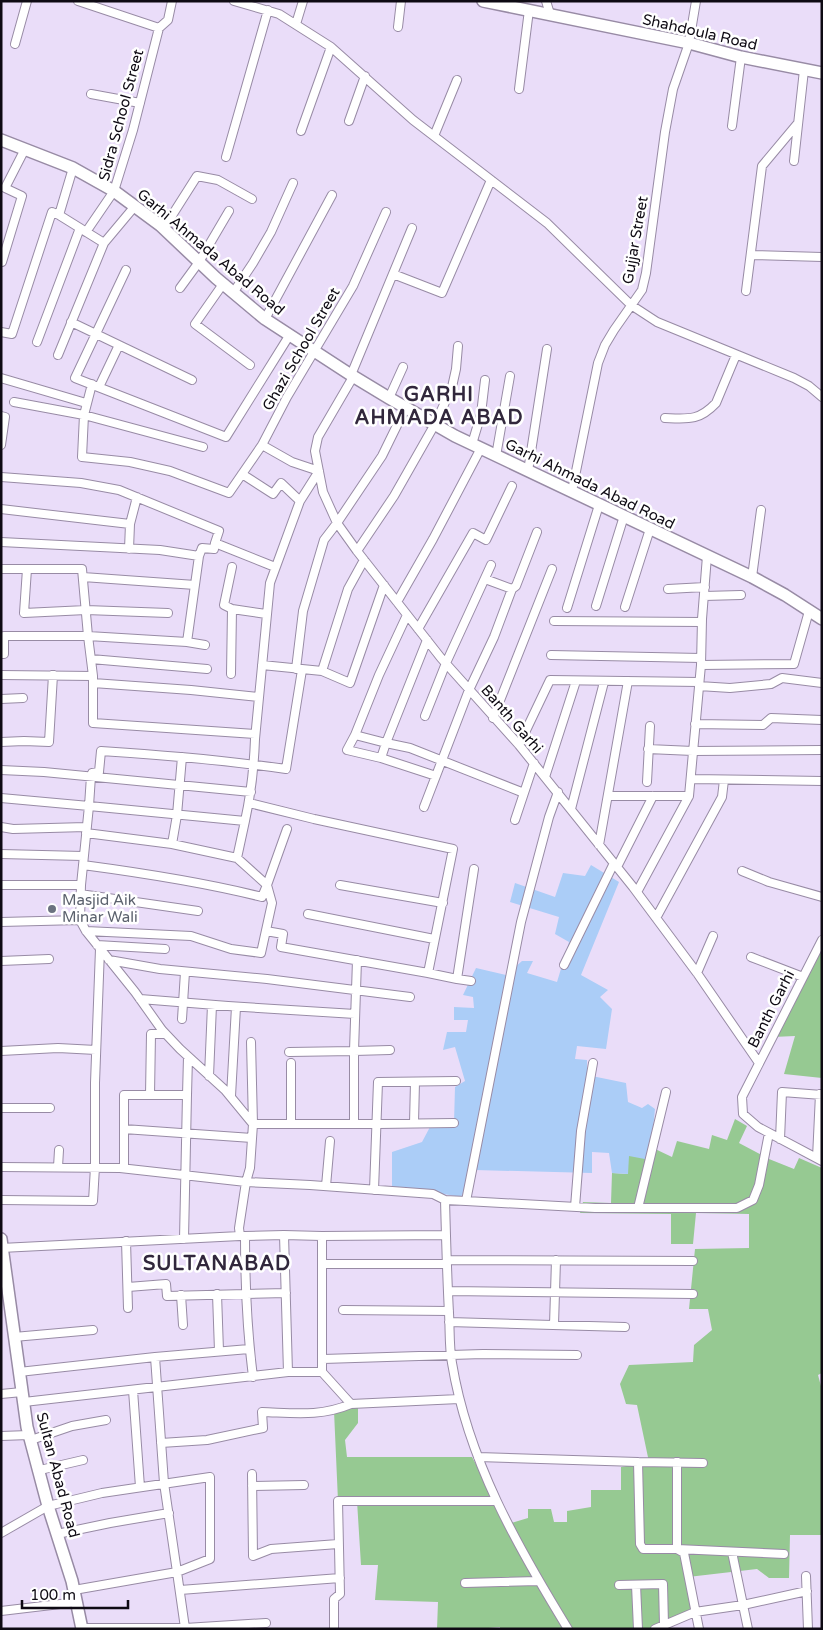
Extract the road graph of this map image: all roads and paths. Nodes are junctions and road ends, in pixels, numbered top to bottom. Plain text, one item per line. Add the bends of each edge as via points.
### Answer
1 (27, 1) edge
2 (78, 1) edge
3 (172, 1) edge
4 (234, 1) edge
5 (303, 1) edge
6 (401, 1) edge
7 (546, 1) edge
8 (696, 1) edge
9 (489, 2) edge
10 (260, 5) edge
11 (268, 10) junction
12 (529, 10) junction
13 (550, 14) junction
14 (296, 24) junction
15 (398, 27) dead end
16 (159, 28) junction
17 (688, 43) junction
18 (15, 44) dead end
19 (331, 47) junction
20 (742, 57) junction
21 (804, 70) junction
22 (822, 73) edge
23 (365, 76) junction
24 (457, 80) dead end
25 (519, 89) dead end
26 (91, 94) dead end
27 (140, 103) junction
28 (349, 121) dead end
29 (798, 123) junction
30 (732, 126) dead end
31 (300, 131) dead end
32 (434, 136) junction
33 (1, 140) edge
34 (25, 149) junction
35 (226, 157) dead end
36 (794, 161) dead end
37 (73, 168) junction
38 (491, 180) junction
39 (293, 183) dead end
40 (114, 190) junction
41 (332, 195) dead end
42 (252, 199) dead end
43 (136, 206) junction
44 (229, 211) dead end
45 (386, 212) dead end
46 (60, 215) junction
47 (164, 228) junction
48 (412, 228) dead end
49 (83, 230) junction
50 (104, 243) junction
51 (751, 255) junction
52 (822, 257) edge
53 (2, 262) edge
54 (199, 262) junction
55 (126, 270) dead end
56 (393, 274) junction
57 (223, 284) junction
58 (180, 288) dead end
59 (746, 291) dead end
60 (233, 293) junction
61 (631, 304) junction
62 (265, 319) junction
63 (71, 322) junction
64 (1, 332) edge
65 (96, 333) junction
66 (289, 336) junction
67 (36, 342) dead end
68 (119, 345) junction
69 (458, 346) dead end
70 (547, 349) dead end
71 (315, 352) junction
72 (58, 355) dead end
73 (736, 355) junction
74 (250, 365) dead end
75 (403, 367) dead end
76 (352, 376) junction
77 (510, 376) dead end
78 (1, 378) edge
79 (192, 380) dead end
80 (485, 380) dead end
81 (96, 386) junction
82 (822, 396) edge
83 (389, 398) junction
84 (14, 402) dead end
85 (86, 403) junction
86 (406, 407) junction
87 (84, 415) junction
88 (1, 416) edge
89 (665, 418) dead end
90 (435, 424) junction
91 (1, 445) edge
92 (262, 445) junction
93 (477, 446) junction
94 (203, 447) dead end
95 (496, 456) junction
96 (319, 471) junction
97 (528, 471) junction
98 (242, 474) junction
99 (1, 477) edge
100 (512, 486) dead end
101 (572, 492) junction
102 (137, 497) junction
103 (300, 501) junction
104 (599, 504) junction
105 (1, 509) edge
106 (761, 510) dead end
107 (624, 516) junction
108 (337, 523) junction
109 (130, 524) junction
110 (650, 529) junction
111 (537, 532) dead end
112 (1, 542) edge
113 (215, 543) junction
114 (129, 549) junction
115 (357, 551) junction
116 (199, 556) junction
117 (707, 556) junction
118 (364, 560) junction
119 (491, 565) dead end
120 (232, 567) dead end
121 (275, 567) junction
122 (1, 569) edge
123 (26, 569) junction
124 (552, 569) dead end
125 (83, 576) junction
126 (752, 577) junction
127 (485, 579) junction
128 (384, 585) junction
129 (195, 586) junction
130 (512, 589) junction
131 (668, 589) dead end
132 (704, 592) junction
133 (741, 594) dead end
134 (397, 602) junction
135 (596, 606) dead end
136 (625, 607) dead end
137 (567, 608) dead end
138 (232, 609) junction
139 (86, 610) junction
140 (809, 611) junction
141 (168, 613) dead end
142 (266, 614) junction
143 (407, 614) junction
144 (822, 619) edge
145 (554, 621) dead end
146 (702, 622) junction
147 (418, 629) junction
148 (88, 636) junction
149 (427, 640) junction
150 (187, 642) junction
151 (205, 645) dead end
152 (1, 654) edge
153 (551, 655) dead end
154 (91, 659) junction
155 (701, 662) junction
156 (446, 663) junction
157 (262, 665) junction
158 (207, 668) dead end
159 (299, 669) junction
160 (322, 672) junction
161 (1, 674) edge
162 (231, 674) dead end
163 (53, 675) junction
164 (93, 679) junction
165 (628, 680) junction
166 (576, 681) junction
167 (604, 682) junction
168 (822, 682) edge
169 (699, 684) junction
170 (469, 690) junction
171 (259, 697) junction
172 (23, 698) dead end
173 (1, 699) edge
174 (425, 716) dead end
175 (493, 718) junction
176 (822, 720) edge
177 (695, 724) junction
178 (650, 726) dead end
179 (255, 734) junction
180 (355, 735) junction
181 (1, 742) edge
182 (386, 743) junction
183 (519, 745) junction
184 (648, 749) junction
185 (822, 750) edge
186 (693, 751) junction
187 (182, 757) junction
188 (380, 758) junction
189 (442, 761) junction
190 (534, 763) junction
191 (254, 765) junction
192 (1, 770) edge
193 (91, 776) junction
194 (436, 776) junction
195 (545, 777) junction
196 (691, 778) junction
197 (724, 780) junction
198 (822, 781) edge
199 (647, 782) dead end
200 (180, 785) junction
201 (251, 792) junction
202 (558, 792) junction
203 (524, 793) junction
204 (608, 796) junction
205 (653, 796) junction
206 (689, 796) junction
207 (1, 798) edge
208 (249, 803) junction
209 (89, 806) junction
210 (424, 808) dead end
211 (571, 809) junction
212 (177, 814) junction
213 (515, 820) dead end
214 (245, 821) junction
215 (1, 827) edge
216 (287, 829) dead end
217 (86, 830) junction
218 (172, 844) junction
219 (599, 845) junction
220 (1, 854) edge
221 (84, 856) junction
222 (237, 858) junction
223 (83, 865) junction
224 (615, 865) junction
225 (474, 869) dead end
226 (742, 871) dead end
227 (1, 885) edge
228 (81, 885) junction
229 (266, 885) junction
230 (340, 885) dead end
231 (636, 892) junction
232 (80, 894) junction
233 (822, 897) edge
234 (442, 903) junction
235 (198, 911) dead end
236 (308, 914) dead end
237 (656, 918) junction
238 (80, 920) junction
239 (1, 922) edge
240 (86, 931) junction
241 (266, 931) junction
242 (713, 936) dead end
243 (434, 939) junction
244 (822, 940) edge
245 (98, 947) junction
246 (165, 949) dead end
247 (751, 957) dead end
248 (49, 959) dead end
249 (109, 960) junction
250 (357, 960) junction
251 (1, 961) edge
252 (564, 965) dead end
253 (185, 972) junction
254 (428, 973) junction
255 (697, 973) junction
256 (803, 978) junction
257 (457, 979) junction
258 (471, 981) dead end
259 (355, 992) junction
260 (410, 997) dead end
261 (140, 999) junction
262 (182, 1003) junction
263 (212, 1005) junction
264 (236, 1007) junction
265 (355, 1014) junction
266 (182, 1019) dead end
267 (165, 1034) junction
268 (251, 1042) dead end
269 (96, 1050) junction
270 (390, 1050) dead end
271 (1, 1051) edge
272 (354, 1051) junction
273 (289, 1052) dead end
274 (188, 1057) junction
275 (291, 1063) dead end
276 (593, 1063) dead end
277 (759, 1063) junction
278 (209, 1076) junction
279 (456, 1081) dead end
280 (415, 1082) junction
281 (666, 1092) dead end
282 (821, 1094) edge
283 (150, 1095) junction
284 (187, 1095) junction
285 (231, 1096) junction
286 (1, 1108) edge
287 (50, 1108) dead end
288 (414, 1123) junction
289 (454, 1123) dead end
290 (253, 1124) junction
291 (291, 1124) junction
292 (354, 1124) junction
293 (378, 1124) junction
294 (124, 1129) junction
295 (186, 1133) junction
296 (769, 1133) junction
297 (252, 1138) junction
298 (780, 1139) junction
299 (330, 1141) dead end
300 (59, 1150) dead end
301 (819, 1160) edge
302 (1, 1167) edge
303 (58, 1167) junction
304 (95, 1167) junction
305 (124, 1168) junction
306 (186, 1175) junction
307 (246, 1182) junction
308 (326, 1186) junction
309 (374, 1190) junction
310 (1, 1200) edge
311 (445, 1200) junction
312 (466, 1201) junction
313 (575, 1207) junction
314 (638, 1208) junction
315 (284, 1235) junction
316 (446, 1235) junction
317 (243, 1236) junction
318 (322, 1236) junction
319 (1, 1239) edge
320 (184, 1239) junction
321 (126, 1241) junction
322 (2, 1248) edge
323 (556, 1260) junction
324 (693, 1261) dead end
325 (447, 1262) junction
326 (322, 1264) junction
327 (128, 1287) junction
328 (448, 1291) junction
329 (286, 1292) junction
330 (246, 1293) junction
331 (555, 1293) junction
332 (217, 1294) junction
333 (692, 1294) dead end
334 (181, 1295) junction
335 (128, 1308) dead end
336 (343, 1310) dead end
337 (449, 1311) junction
338 (449, 1322) junction
339 (183, 1325) dead end
340 (554, 1325) junction
341 (625, 1327) dead end
342 (93, 1330) dead end
343 (14, 1337) junction
344 (249, 1349) junction
345 (219, 1351) junction
346 (577, 1355) dead end
347 (451, 1356) junction
348 (155, 1357) junction
349 (323, 1359) junction
350 (20, 1372) junction
351 (288, 1372) junction
352 (322, 1372) junction
353 (253, 1377) junction
354 (157, 1387) junction
355 (133, 1390) junction
356 (1, 1394) edge
357 (23, 1397) junction
358 (458, 1399) junction
359 (351, 1404) junction
360 (106, 1420) dead end
361 (1, 1436) edge
362 (30, 1437) junction
363 (161, 1443) junction
364 (478, 1457) junction
365 (83, 1460) dead end
366 (638, 1462) junction
367 (677, 1462) junction
368 (703, 1463) dead end
369 (40, 1470) junction
370 (252, 1474) dead end
371 (164, 1483) junction
372 (304, 1485) dead end
373 (140, 1486) junction
374 (252, 1486) junction
375 (496, 1501) junction
376 (48, 1506) junction
377 (169, 1513) junction
378 (1, 1533) edge
379 (58, 1534) junction
380 (338, 1544) junction
381 (677, 1549) junction
382 (732, 1552) junction
383 (784, 1554) dead end
384 (177, 1572) junction
385 (806, 1576) dead end
386 (340, 1578) junction
387 (538, 1581) junction
388 (465, 1582) dead end
389 (619, 1585) dead end
390 (636, 1585) junction
391 (180, 1590) junction
392 (806, 1591) junction
393 (76, 1596) junction
394 (743, 1605) junction
395 (1, 1610) edge
396 (695, 1612) junction
397 (266, 1623) dead end
398 (664, 1625) junction
399 (249, 1627) edge
400 (185, 1628) edge
401 (206, 1628) edge
402 (82, 1629) edge
403 (334, 1629) edge
404 (568, 1629) edge
405 (638, 1629) edge
406 (656, 1629) edge
407 (699, 1629) edge
408 (748, 1629) edge
409 (808, 1629) edge

1 - 18 street
2 - 16 street
3 - 16 street, Sidra School Street via 168,20
4 - 10 street
5 - 14 street
6 - 15 street
7 - 13 street
8 - 17 street, Gujjar Street
9 - 12 street, Shahdoula Road
10 - 11 street
11 - 14 street
11 - 35 street
12 - 13 street, Shahdoula Road
12 - 25 street
13 - 17 street, Shahdoula Road
14 - 19 street
16 - 27 street, Sidra School Street
17 - 20 street, Shahdoula Road
17 - 61 street, Gujjar Street via 673,89 665,132 646,273 642,290
19 - 23 street
19 - 31 street
20 - 21 street, Shahdoula Road
20 - 30 street
21 - 22 street, Shahdoula Road
21 - 29 street
23 - 28 street
23 - 32 street
24 - 32 street
26 - 27 street
27 - 40 street, Sidra School Street
29 - 36 street
29 - 51 street via 762,166
32 - 38 street
33 - 34 street, Garhi Ahmada Abad Road
34 - 37 street, Garhi Ahmada Abad Road
34 - 53 street via 6,188 22,196
37 - 40 street, Garhi Ahmada Abad Road
37 - 46 street
38 - 56 street via 442,294
38 - 61 street via 547,223
39 - 60 street via 271,232
40 - 43 street, Garhi Ahmada Abad Road
40 - 49 street, Sidra School Street
41 - 62 street
42 - 47 street via 218,180 197,176
43 - 47 street, Garhi Ahmada Abad Road
43 - 50 street
44 - 54 street
45 - 71 street, Ghazi School Street via 353,286
46 - 49 street
46 - 64 street via 52,212 12,334
47 - 54 street, Garhi Ahmada Abad Road
48 - 56 street, Banth Garhi
49 - 50 street
49 - 67 street, Sidra School Street
50 - 63 street
51 - 52 street
51 - 59 street
54 - 57 street, Garhi Ahmada Abad Road
54 - 58 street
55 - 65 street
56 - 76 street, Banth Garhi
57 - 60 street, Garhi Ahmada Abad Road
57 - 74 street via 195,324
60 - 62 street, Garhi Ahmada Abad Road
61 - 73 street via 657,322
61 - 101 street, Gujjar Street via 605,345 598,363
62 - 66 street, Garhi Ahmada Abad Road
63 - 65 street
63 - 72 street
65 - 68 street
65 - 81 street via 75,378
66 - 71 street, Garhi Ahmada Abad Road
66 - 81 street via 226,437
68 - 79 street
68 - 81 street
69 - 90 street via 452,386
70 - 97 street
71 - 76 street, Garhi Ahmada Abad Road
71 - 92 street, Ghazi School Street
73 - 82 street via 794,378
73 - 89 street via 716,403 710,409 694,419
75 - 83 street
76 - 83 street, Garhi Ahmada Abad Road
76 - 96 street, Banth Garhi via 318,437 315,451
77 - 95 street
78 - 85 street
80 - 93 street
81 - 85 street
83 - 86 street, Garhi Ahmada Abad Road
84 - 87 street
85 - 87 street
86 - 90 street, Garhi Ahmada Abad Road
86 - 108 street via 382,456
87 - 94 street
87 - 98 street, Ghazi School Street via 82,457 130,462 229,493
88 - 91 street via 5,417
90 - 93 street, Garhi Ahmada Abad Road
90 - 115 street via 394,496
92 - 96 street via 292,462
92 - 98 street, Ghazi School Street
93 - 95 street, Garhi Ahmada Abad Road
93 - 134 street via 433,539
95 - 97 street, Garhi Ahmada Abad Road
96 - 103 street
96 - 108 street, Banth Garhi via 323,492
97 - 101 street, Garhi Ahmada Abad Road
98 - 103 street via 273,494 281,484
99 - 102 street via 81,484 119,490
100 - 147 street via 486,540 473,533
101 - 104 street, Garhi Ahmada Abad Road
102 - 109 street
102 - 113 street via 219,531
103 - 121 street
104 - 107 street, Garhi Ahmada Abad Road
104 - 137 street
105 - 109 street
106 - 126 street
107 - 110 street, Garhi Ahmada Abad Road
107 - 135 street
108 - 115 street, Banth Garhi
108 - 159 street via 324,540 303,612
109 - 114 street
110 - 117 street, Garhi Ahmada Abad Road
110 - 136 street
111 - 130 street
112 - 114 street
113 - 116 street via 214,549 202,548
113 - 121 street
114 - 116 street
115 - 118 street, Banth Garhi
116 - 129 street
117 - 126 street, Garhi Ahmada Abad Road
117 - 132 street
118 - 128 street, Banth Garhi
118 - 160 street via 348,589
119 - 127 street
120 - 138 street via 224,605
121 - 142 street
122 - 123 street
123 - 125 street via 82,570
123 - 139 street via 24,613
124 - 175 street
125 - 129 street
125 - 139 street
126 - 140 street, Garhi Ahmada Abad Road
127 - 130 street
127 - 156 street
128 - 134 street, Banth Garhi
128 - 160 street via 350,683
129 - 150 street
130 - 170 street
131 - 132 street
132 - 133 street
132 - 146 street
134 - 143 street, Banth Garhi
138 - 142 street
138 - 162 street
139 - 141 street
139 - 148 street
140 - 144 street, Garhi Ahmada Abad Road
140 - 155 street via 794,664
142 - 157 street
143 - 147 street, Banth Garhi
143 - 180 street
145 - 146 street
146 - 155 street
147 - 149 street, Banth Garhi
148 - 150 street
148 - 152 street via 4,636 4,654
148 - 154 street
149 - 156 street, Banth Garhi
149 - 182 street
150 - 151 street
153 - 155 street
154 - 158 street
154 - 164 street
155 - 169 street
156 - 170 street, Banth Garhi
156 - 174 street
157 - 159 street
157 - 171 street
159 - 160 street
159 - 191 street via 286,769
161 - 163 street
163 - 164 street
163 - 181 street via 49,742
164 - 171 street
164 - 179 street via 93,723
165 - 167 street
165 - 169 street
165 - 204 street
166 - 167 street
166 - 183 street via 550,680
166 - 195 street
167 - 211 street
168 - 169 street via 782,678 771,684 730,688
169 - 177 street
170 - 175 street, Banth Garhi
170 - 189 street
171 - 179 street
172 - 173 street
175 - 183 street, Banth Garhi
176 - 177 street via 771,718 762,725
177 - 186 street
178 - 184 street
179 - 191 street
180 - 182 street
180 - 188 street via 346,750
182 - 188 street
182 - 189 street via 410,748
183 - 190 street, Banth Garhi
184 - 186 street
184 - 199 street
185 - 186 street
186 - 196 street
187 - 191 street
187 - 193 street via 101,751 99,772
187 - 200 street
188 - 194 street
189 - 194 street
189 - 203 street
190 - 195 street, Banth Garhi
190 - 203 street
191 - 201 street
192 - 193 street
193 - 200 street
193 - 209 street
194 - 210 street
195 - 202 street, Banth Garhi
196 - 197 street
196 - 206 street
197 - 198 street
197 - 237 street via 722,797
200 - 201 street
200 - 212 street
201 - 208 street
202 - 211 street, Banth Garhi
202 - 312 street via 521,922
203 - 213 street
204 - 205 street
204 - 219 street
205 - 206 street
205 - 224 street
206 - 231 street
207 - 209 street
208 - 214 street
208 - 234 street via 453,849
209 - 212 street
209 - 217 street
211 - 219 street, Banth Garhi
212 - 214 street
212 - 218 street
214 - 222 street
215 - 217 street
216 - 229 street
217 - 218 street
217 - 221 street
218 - 222 street
219 - 224 street, Banth Garhi
220 - 221 street
221 - 223 street
222 - 229 street
223 - 228 street
223 - 229 street via 227,888 262,898
224 - 231 street, Banth Garhi
224 - 252 street
225 - 257 street
226 - 233 street
227 - 228 street
228 - 232 street
229 - 241 street via 272,902
230 - 234 street
231 - 237 street, Banth Garhi
232 - 235 street
232 - 238 street
234 - 243 street
236 - 243 street
237 - 255 street, Banth Garhi
238 - 239 street
238 - 240 street
240 - 241 street via 191,936 231,949 261,953
240 - 245 street
241 - 250 street via 283,934 281,947
242 - 255 street
243 - 254 street
244 - 256 street, Banth Garhi
245 - 246 street
245 - 249 street
245 - 269 street
247 - 256 street
248 - 251 street
249 - 253 street
249 - 261 street
250 - 254 street
250 - 259 street
253 - 259 street via 267,979
253 - 262 street
254 - 257 street
255 - 277 street, Banth Garhi
256 - 277 street, Banth Garhi
257 - 258 street
259 - 260 street
259 - 265 street
261 - 262 street
261 - 267 street
262 - 263 street
262 - 266 street
263 - 264 street
263 - 278 street
264 - 265 street
264 - 285 street
265 - 272 street
267 - 274 street
267 - 283 street via 151,1034
268 - 290 street
269 - 271 street
269 - 304 street
270 - 272 street
272 - 273 street
272 - 292 street
274 - 278 street
274 - 284 street
275 - 291 street
276 - 313 street via 581,1131
277 - 296 street, Banth Garhi via 742,1098 743,1114
278 - 285 street
279 - 280 street
280 - 288 street
280 - 293 street via 378,1082
281 - 314 street
282 - 298 street via 782,1092
282 - 301 street
283 - 284 street
283 - 294 street via 124,1095
284 - 295 street
285 - 290 street
286 - 287 street
288 - 289 street
288 - 293 street
290 - 291 street
290 - 297 street
291 - 292 street
292 - 293 street
293 - 309 street
294 - 295 street
294 - 305 street
295 - 297 street
295 - 306 street
296 - 298 street, Banth Garhi
296 - 314 street via 753,1200 737,1208
297 - 307 street
298 - 301 street, Banth Garhi
299 - 308 street
300 - 303 street
302 - 303 street
303 - 304 street
304 - 305 street
304 - 310 street via 93,1201
305 - 306 street
306 - 307 street
306 - 320 street
307 - 308 street
307 - 317 street via 240,1228
308 - 309 street
309 - 311 street via 434,1194
311 - 312 street
311 - 316 street
312 - 313 street
313 - 314 street
315 - 317 street
315 - 318 street
315 - 329 street
316 - 318 street
316 - 325 street
317 - 320 street
317 - 330 street
318 - 326 street
319 - 322 street, Sultan Abad Road
320 - 321 street
321 - 322 street
321 - 327 street
322 - 343 street, Sultan Abad Road
323 - 324 street
323 - 325 street
323 - 331 street
325 - 326 street
325 - 328 street
326 - 349 street
327 - 334 street via 166,1284 167,1296
327 - 335 street
328 - 331 street
328 - 337 street
329 - 330 street
329 - 351 street
330 - 332 street
330 - 344 street
331 - 333 street
331 - 340 street
332 - 334 street
332 - 345 street
334 - 339 street
336 - 337 street
337 - 338 street
338 - 340 street
338 - 347 street
340 - 341 street
342 - 343 street
343 - 350 street, Sultan Abad Road
344 - 345 street
344 - 353 street
345 - 348 street
346 - 347 street
347 - 349 street
347 - 358 street
348 - 350 street
348 - 354 street
349 - 352 street
350 - 357 street, Sultan Abad Road
351 - 352 street
351 - 353 street
352 - 359 street
353 - 354 street
354 - 355 street
354 - 363 street
355 - 357 street
355 - 373 street
356 - 357 street
357 - 362 street, Sultan Abad Road
358 - 359 street
358 - 364 street
359 - 363 street via 334,1411 308,1414 262,1412 263,1428 208,1440
360 - 362 street
361 - 362 street
362 - 369 street, Sultan Abad Road
363 - 371 street
364 - 366 street
364 - 375 street
365 - 369 street
366 - 367 street
366 - 381 street via 640,1544 643,1549
367 - 368 street
367 - 381 street
369 - 376 street, Sultan Abad Road
370 - 374 street
371 - 373 street
371 - 377 street
371 - 384 street via 210,1477 210,1559
372 - 374 street
373 - 376 street
374 - 380 street via 253,1556 271,1549
375 - 380 street via 338,1501
375 - 387 street
376 - 378 street
376 - 379 street, Sultan Abad Road
377 - 379 street
377 - 384 street
379 - 393 street, Sultan Abad Road
380 - 386 street
381 - 382 street
381 - 396 street via 684,1553
382 - 383 street
382 - 394 street
384 - 391 street
384 - 393 street
385 - 392 street
386 - 391 street
386 - 403 street via 340,1594 334,1599
387 - 388 street
387 - 404 street
389 - 390 street
390 - 398 street via 663,1584
390 - 405 street
391 - 400 street
392 - 394 street
392 - 409 street
393 - 395 street
393 - 402 street, Sultan Abad Road
394 - 396 street
394 - 408 street
396 - 398 street
396 - 407 street
397 - 399 street
398 - 406 street
399 - 401 street
400 - 401 street
400 - 402 street

